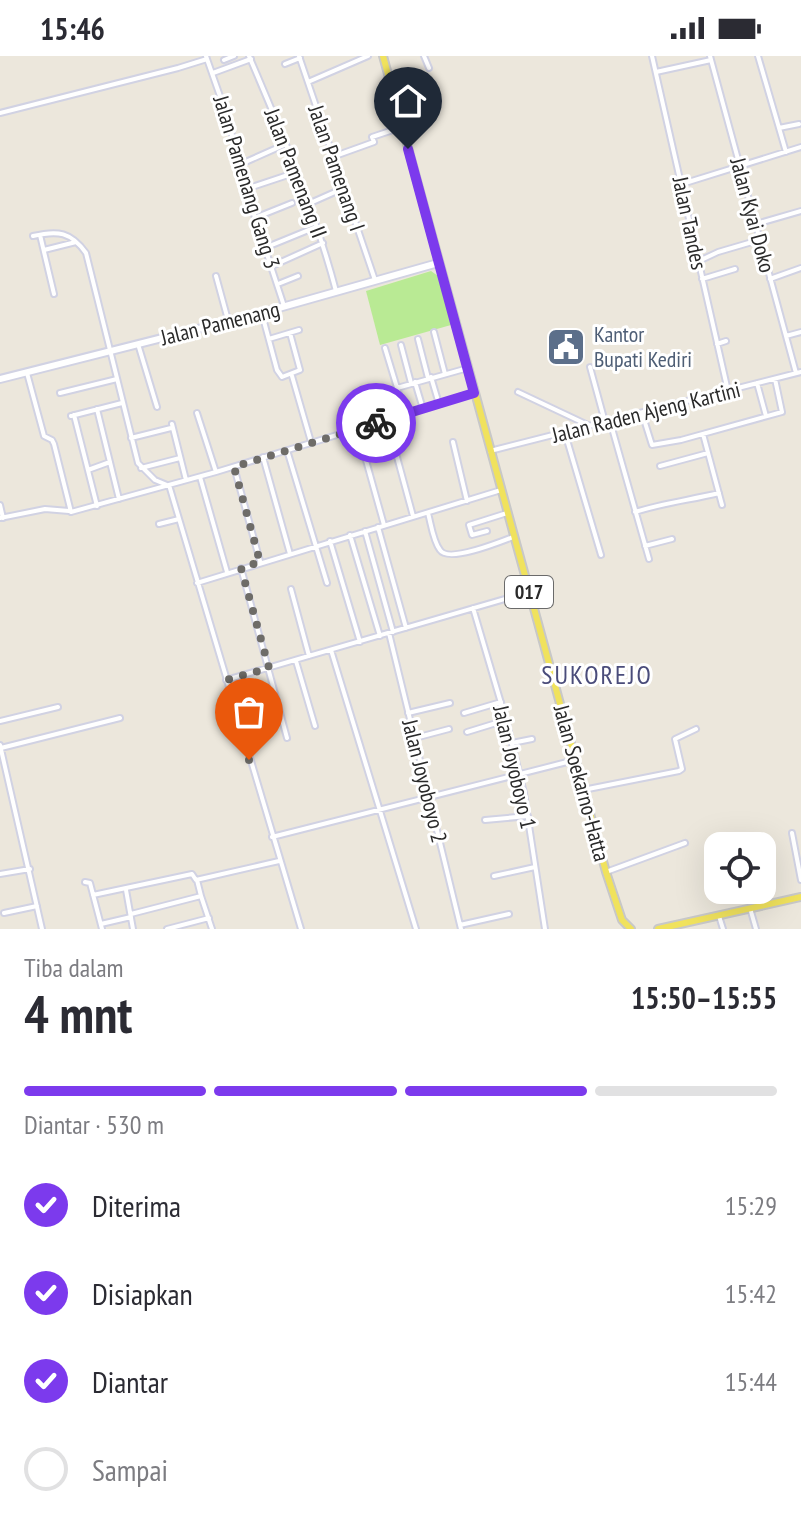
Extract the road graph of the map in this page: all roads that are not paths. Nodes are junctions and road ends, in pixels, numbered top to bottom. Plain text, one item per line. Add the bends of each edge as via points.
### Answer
1 (234, 56) edge
2 (368, 56) edge
3 (383, 56) edge
4 (424, 56) edge
5 (652, 56) edge
6 (758, 56) edge
7 (299, 57) edge
8 (206, 58) edge
9 (250, 58) edge
10 (710, 58) edge
11 (224, 60) dead end
12 (285, 64) dead end
13 (429, 68) dead end
14 (656, 72) junction
15 (213, 73) junction
16 (308, 82) junction
17 (0, 113) edge
18 (799, 124) dead end
19 (402, 127) junction
20 (779, 128) junction
21 (286, 144) junction
22 (801, 147) edge
23 (786, 152) junction
24 (335, 156) junction
25 (241, 164) junction
26 (740, 166) junction
27 (297, 172) junction
28 (682, 184) junction
29 (344, 188) junction
30 (246, 189) junction
31 (292, 203) dead end
32 (308, 204) junction
33 (801, 211) edge
34 (256, 218) junction
35 (756, 224) junction
36 (316, 227) junction
37 (40, 235) junction
38 (33, 236) dead end
39 (759, 240) junction
40 (77, 242) junction
41 (323, 243) junction
42 (266, 247) junction
43 (44, 250) junction
44 (699, 261) junction
45 (438, 263) junction
46 (272, 266) junction
47 (801, 268) edge
48 (735, 269) dead end
49 (216, 276) dead end
50 (298, 276) dead end
51 (702, 279) junction
52 (770, 279) junction
53 (375, 280) junction
54 (278, 284) junction
55 (336, 291) junction
56 (54, 294) dead end
57 (284, 306) junction
58 (261, 313) junction
59 (788, 318) dead end
60 (781, 319) junction
61 (228, 321) junction
62 (299, 330) dead end
63 (434, 332) dead end
64 (801, 332) edge
65 (290, 333) junction
66 (786, 336) junction
67 (269, 339) junction
68 (418, 339) dead end
69 (726, 341) dead end
70 (138, 344) junction
71 (717, 344) junction
72 (401, 345) dead end
73 (385, 348) dead end
74 (110, 351) junction
75 (590, 367) dead end
76 (468, 368) junction
77 (26, 372) junction
78 (799, 372) edge
79 (445, 374) junction
80 (292, 375) junction
81 (430, 378) junction
82 (0, 379) edge
83 (117, 379) junction
84 (775, 379) junction
85 (413, 382) junction
86 (757, 383) junction
87 (397, 388) junction
88 (728, 391) junction
89 (518, 392) dead end
90 (60, 393) dead end
91 (474, 393) junction
92 (122, 403) junction
93 (439, 404) junction
94 (157, 407) dead end
95 (97, 409) junction
96 (423, 409) junction
97 (197, 413) dead end
98 (641, 413) junction
99 (405, 414) junction
100 (766, 417) junction
101 (387, 420) junction
102 (607, 422) junction
103 (591, 426) junction
104 (357, 428) junction
105 (565, 433) junction
106 (703, 434) junction
107 (131, 438) junction
108 (311, 442) junction
109 (453, 442) dead end
110 (287, 450) junction
111 (490, 451) junction
112 (708, 453) junction
113 (263, 457) junction
114 (180, 458) junction
115 (110, 462) junction
116 (660, 466) dead end
117 (234, 467) junction
118 (141, 468) junction
119 (88, 470) junction
120 (216, 472) junction
121 (200, 477) junction
122 (186, 480) junction
123 (169, 485) junction
124 (501, 490) junction
125 (719, 493) junction
126 (119, 499) junction
127 (467, 501) junction
128 (0, 505) edge
129 (722, 505) dead end
130 (97, 506) junction
131 (71, 512) junction
132 (428, 512) junction
133 (635, 512) junction
134 (507, 513) junction
135 (413, 516) junction
136 (2, 518) edge
137 (179, 519) junction
138 (159, 524) dead end
139 (381, 526) junction
140 (365, 531) junction
141 (487, 531) dead end
142 (350, 535) junction
143 (513, 537) junction
144 (672, 539) dead end
145 (330, 541) junction
146 (315, 546) junction
147 (645, 546) junction
148 (290, 554) junction
149 (601, 555) dead end
150 (649, 559) dead end
151 (260, 562) junction
152 (241, 568) junction
153 (227, 572) junction
154 (197, 583) junction
155 (327, 583) dead end
156 (291, 589) dead end
157 (529, 592) junction
158 (473, 608) junction
159 (406, 628) junction
160 (391, 633) junction
161 (380, 636) junction
162 (360, 642) junction
163 (331, 650) junction
164 (309, 657) junction
165 (296, 661) junction
166 (269, 668) junction
167 (226, 680) junction
168 (501, 702) junction
169 (450, 703) dead end
170 (58, 707) dead end
171 (408, 713) junction
172 (464, 713) dead end
173 (120, 718) dead end
174 (506, 720) junction
175 (0, 721) edge
176 (315, 726) dead end
177 (449, 729) dead end
178 (696, 729) dead end
179 (467, 732) dead end
180 (287, 738) dead end
181 (415, 738) junction
182 (532, 739) dead end
183 (512, 743) junction
184 (0, 746) edge
185 (575, 760) junction
186 (519, 774) junction
187 (583, 790) junction
188 (429, 797) junction
189 (379, 808) junction
190 (528, 816) junction
191 (485, 820) dead end
192 (792, 833) dead end
193 (272, 837) junction
194 (685, 843) dead end
195 (279, 861) junction
196 (535, 867) junction
197 (30, 869) junction
198 (606, 872) junction
199 (0, 874) edge
200 (494, 876) dead end
201 (195, 877) junction
202 (801, 880) edge
203 (87, 882) dead end
204 (126, 890) junction
205 (93, 895) junction
206 (201, 896) junction
207 (801, 897) edge
208 (37, 906) junction
209 (750, 908) junction
210 (4, 913) dead end
211 (509, 914) dead end
212 (131, 915) junction
213 (719, 915) junction
214 (209, 918) junction
215 (622, 920) junction
216 (102, 926) edge
217 (461, 927) edge
218 (42, 929) edge
219 (133, 929) edge
220 (167, 929) edge
221 (212, 929) edge
222 (301, 929) edge
223 (416, 929) edge
224 (545, 929) edge
225 (624, 929) edge
226 (631, 929) edge
227 (658, 929) edge
228 (723, 929) edge
229 (756, 929) edge

1 - 11 street
2 - 16 street
3 - 19 main road, 017
4 - 13 street
5 - 14 street, Jalan Tandes
6 - 20 street
7 - 12 street
7 - 16 street, Jalan Pamenang I
8 - 15 street, Jalan Pamenang Gang 3
8 - 17 street
9 - 15 street
9 - 21 street, Jalan Pamenang II
10 - 14 street
10 - 26 street, Jalan Kyai Doko
14 - 28 street, Jalan Tandes
15 - 25 street, Jalan Pamenang Gang 3
16 - 24 street, Jalan Pamenang I
18 - 20 street
19 - 24 street
19 - 45 main road, 017
20 - 23 street
21 - 25 street
21 - 27 street, Jalan Pamenang II
22 - 23 street
23 - 26 street
24 - 29 street, Jalan Pamenang I
25 - 30 street, Jalan Pamenang Gang 3
26 - 28 street
26 - 35 street, Jalan Kyai Doko
27 - 30 street
27 - 32 street, Jalan Pamenang II
28 - 44 street, Jalan Tandes
29 - 32 street
29 - 53 street, Jalan Pamenang I
30 - 34 street, Jalan Pamenang Gang 3
31 - 34 street
32 - 36 street, Jalan Pamenang II
33 - 35 street
34 - 42 street, Jalan Pamenang Gang 3
35 - 39 street, Jalan Kyai Doko
36 - 41 street, Jalan Pamenang II
36 - 42 street
37 - 38 street
37 - 40 street via 61,232
37 - 43 street
39 - 44 street
39 - 52 street, Jalan Kyai Doko
40 - 43 street
40 - 74 street via 88,257
41 - 46 street
41 - 55 street, Jalan Pamenang II
42 - 46 street, Jalan Pamenang Gang 3
43 - 56 street
44 - 51 street, Jalan Tandes
45 - 53 main road, Jalan Pamenang
45 - 76 main road, Jalan Soekarno-Hatta / 017
46 - 54 street, Jalan Pamenang Gang 3
47 - 52 street
48 - 51 street
49 - 61 street
50 - 54 street
51 - 71 street, Jalan Tandes
52 - 60 street, Jalan Kyai Doko
53 - 55 main road, Jalan Pamenang
54 - 57 street, Jalan Pamenang Gang 3
55 - 57 main road, Jalan Pamenang
57 - 58 main road, Jalan Pamenang
58 - 61 main road, Jalan Pamenang
58 - 67 street
59 - 60 street
60 - 66 street, Jalan Kyai Doko
61 - 70 main road, Jalan Pamenang
62 - 65 street
63 - 79 street
64 - 66 street
65 - 67 street
65 - 80 street via 300,368
66 - 78 street, Jalan Kyai Doko
67 - 80 street via 279,375
68 - 81 street
69 - 71 street
70 - 74 main road, Jalan Pamenang
70 - 94 street
71 - 88 street, Jalan Tandes
72 - 85 street
73 - 87 street
74 - 77 main road, Jalan Pamenang
74 - 83 street
75 - 102 street
76 - 79 street
76 - 91 main road, Jalan Soekarno-Hatta / 017
77 - 82 main road, Jalan Pamenang
77 - 131 street via 44,436 54,444
78 - 84 street, Jalan Raden Ajeng Kartini
79 - 81 street
80 - 108 street
81 - 85 street
81 - 93 street
83 - 90 street
83 - 92 street
84 - 86 street, Jalan Raden Ajeng Kartini
84 - 100 street via 783,411
85 - 87 street
85 - 96 street
86 - 88 street, Jalan Raden Ajeng Kartini
86 - 100 street
87 - 99 street
88 - 98 street, Jalan Raden Ajeng Kartini
89 - 103 street
91 - 93 street
91 - 111 main road, Jalan Soekarno-Hatta / 017
92 - 95 street
92 - 107 street
93 - 96 street
95 - 115 street
95 - 119 street via 73,416
96 - 99 street
97 - 120 street
98 - 102 street, Jalan Raden Ajeng Kartini
98 - 106 street via 652,445
99 - 101 street
100 - 106 street
101 - 104 street
101 - 135 street
102 - 103 street, Jalan Raden Ajeng Kartini
102 - 133 street
103 - 105 street, Jalan Raden Ajeng Kartini
104 - 108 street
104 - 139 street
105 - 111 street, Jalan Raden Ajeng Kartini
105 - 149 street
106 - 112 street
107 - 114 street via 172,426
107 - 118 street
108 - 110 street
109 - 127 street
110 - 113 street
110 - 146 street
111 - 124 main road, Jalan Soekarno-Hatta / 017
112 - 116 street
112 - 125 street
113 - 117 street
113 - 148 street
114 - 118 street
114 - 122 street
115 - 119 street
115 - 126 street
117 - 120 street
117 - 151 street
118 - 123 street
119 - 130 street
120 - 121 street
121 - 122 street
121 - 153 street
122 - 123 street
123 - 126 street
123 - 137 street
124 - 127 street
124 - 134 main road, Jalan Soekarno-Hatta / 017
125 - 129 street
125 - 133 street
126 - 130 street
127 - 132 street
128 - 136 street
130 - 131 street
131 - 136 street via 45,509
132 - 135 street
132 - 143 street via 446,555
133 - 147 street
134 - 141 street via 469,525 472,535
134 - 143 main road, Jalan Soekarno-Hatta / 017
135 - 139 street
137 - 138 street
137 - 154 street
139 - 140 street
139 - 159 street
140 - 142 street
140 - 160 street, Jalan Joyoboyo 2
142 - 145 street
142 - 161 street
143 - 157 main road, Jalan Soekarno-Hatta / 017
144 - 147 street
145 - 146 street
145 - 162 street
146 - 148 street
146 - 155 street
147 - 150 street
148 - 151 street
151 - 152 street
152 - 153 street
152 - 166 street
153 - 154 street
154 - 167 street
156 - 164 street
157 - 158 street
157 - 185 main road, Jalan Soekarno-Hatta / 017
158 - 159 street
158 - 168 street, Jalan Joyoboyo 1
159 - 160 street
160 - 161 street
160 - 171 street, Jalan Joyoboyo 2
161 - 162 street
162 - 163 street
163 - 164 street
163 - 189 street
164 - 165 street
165 - 166 street
165 - 176 street
166 - 167 street
166 - 180 street
167 - 193 street
168 - 172 street
168 - 174 street, Jalan Joyoboyo 1
169 - 171 street
170 - 175 street
171 - 181 street, Jalan Joyoboyo 2
173 - 184 street
174 - 179 street
174 - 183 street, Jalan Joyoboyo 1
177 - 181 street
178 - 187 street via 675,739 679,771
181 - 188 street, Jalan Joyoboyo 2
182 - 183 street
183 - 186 street, Jalan Joyoboyo 1
184 - 197 street
185 - 186 street
185 - 187 main road, Jalan Soekarno-Hatta / 017
186 - 188 street
186 - 190 street, Jalan Joyoboyo 1
187 - 198 main road, Jalan Soekarno-Hatta / 017
188 - 189 street
188 - 217 street, Jalan Joyoboyo 2
189 - 193 street
189 - 223 street
190 - 191 street
190 - 196 street, Jalan Joyoboyo 1
192 - 202 street
193 - 195 street
194 - 198 street
195 - 201 street
195 - 222 street
196 - 200 street
196 - 224 street, Jalan Joyoboyo 1
197 - 199 street
197 - 208 street
198 - 215 main road, Jalan Soekarno-Hatta / 017
201 - 204 street
201 - 206 street
203 - 205 street
204 - 205 street
204 - 212 street
205 - 216 street
206 - 212 street
206 - 214 street
207 - 209 main road
208 - 210 street
208 - 218 street
209 - 213 main road
209 - 229 street
211 - 217 street
212 - 216 street
212 - 219 street
213 - 227 main road
213 - 228 street
214 - 220 street
214 - 221 street
215 - 225 main road
215 - 226 main road, Jalan Soekarno-Hatta / 017

